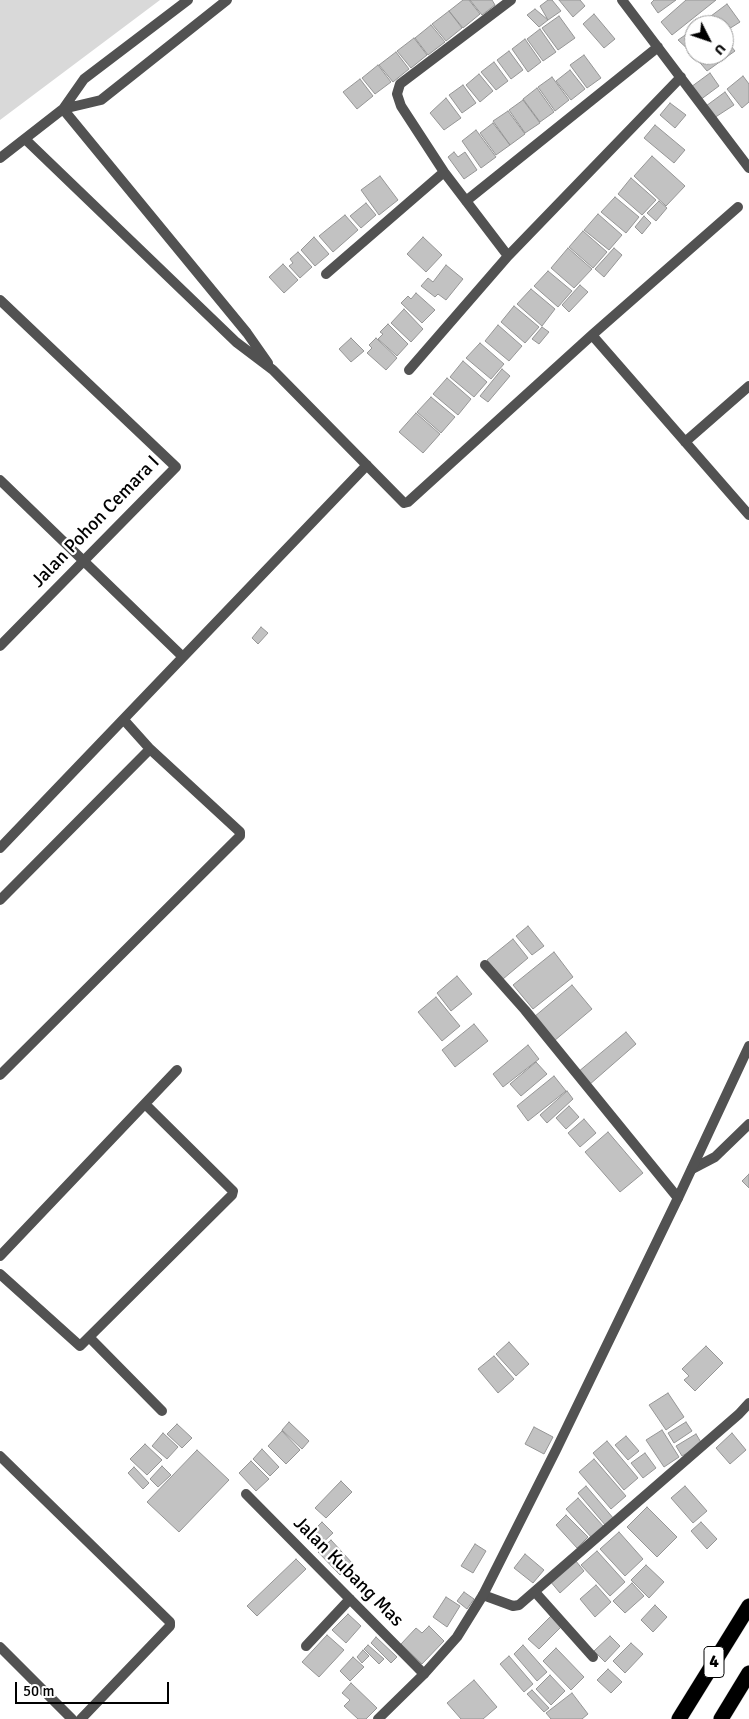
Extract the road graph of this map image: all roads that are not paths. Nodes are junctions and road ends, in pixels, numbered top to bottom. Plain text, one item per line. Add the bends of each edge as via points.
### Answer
1 (188, 0) edge
2 (227, 0) edge
3 (511, 0) edge
4 (622, 0) edge
5 (658, 47) junction
6 (681, 77) junction
7 (63, 109) junction
8 (25, 139) junction
9 (0, 158) edge
10 (749, 168) edge
11 (444, 172) junction
12 (466, 201) junction
13 (738, 207) dead end
14 (508, 256) junction
15 (326, 274) dead end
16 (0, 300) edge
17 (592, 335) junction
18 (273, 370) junction
19 (409, 370) dead end
20 (749, 386) edge
21 (685, 442) junction
22 (366, 465) junction
23 (0, 480) edge
24 (749, 516) edge
25 (83, 561) junction
26 (0, 646) edge
27 (183, 657) junction
28 (124, 720) junction
29 (150, 748) junction
30 (0, 848) edge
31 (0, 900) edge
32 (486, 965) dead end
33 (749, 1046) edge
34 (177, 1070) dead end
35 (0, 1075) edge
36 (145, 1104) junction
37 (749, 1124) edge
38 (692, 1169) junction
39 (678, 1198) junction
40 (0, 1256) edge
41 (0, 1274) edge
42 (89, 1337) junction
43 (749, 1403) edge
44 (162, 1411) dead end
45 (0, 1456) edge
46 (246, 1494) dead end
47 (535, 1592) junction
48 (483, 1594) junction
49 (350, 1598) junction
50 (749, 1606) edge
51 (306, 1646) dead end
52 (0, 1647) edge
53 (593, 1658) dead end
54 (749, 1673) edge
55 (424, 1674) junction
56 (72, 1719) edge
57 (81, 1719) edge
58 (378, 1719) edge
59 (679, 1719) edge
60 (721, 1719) edge

1 - 7 street via 84,80
2 - 7 street via 101,100
3 - 11 street via 400,84 397,94 401,106
4 - 5 street
5 - 6 street
5 - 12 street
6 - 10 street
6 - 14 street
7 - 8 street
7 - 18 street via 247,333
8 - 9 street
8 - 18 street via 236,342
11 - 12 street
11 - 15 street
12 - 14 street
13 - 17 street
14 - 19 street
16 - 25 street, Jalan Pohon Cemara I via 176,467
17 - 21 street
17 - 22 street via 408,502 401,501
18 - 22 street
20 - 21 street
21 - 24 street
22 - 27 street
23 - 25 street
25 - 26 street, Jalan Pohon Cemara I
25 - 27 street
27 - 28 street
28 - 29 street
28 - 30 street
29 - 31 street
29 - 35 street via 240,832 240,836
32 - 39 street
33 - 38 street
34 - 36 street
36 - 40 street
36 - 42 street via 234,1193
37 - 38 street via 715,1158
38 - 39 street
39 - 48 street
41 - 42 street via 79,1346
42 - 44 street
43 - 47 street
45 - 57 street via 170,1622 170,1626
46 - 49 street, Jalan Kubang Mas
47 - 48 street via 520,1606
47 - 53 street
48 - 55 street via 457,1637
49 - 51 street
49 - 55 street, Jalan Kubang Mas
50 - 59 highway, 4
52 - 56 street
54 - 60 highway, 4
55 - 58 street

